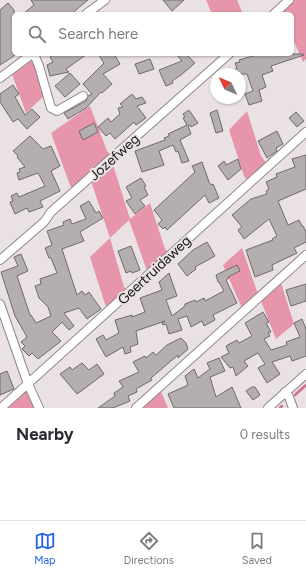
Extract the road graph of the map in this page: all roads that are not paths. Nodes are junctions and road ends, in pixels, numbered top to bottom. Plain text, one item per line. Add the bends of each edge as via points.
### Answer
1 (106, 0) edge
2 (290, 0) edge
3 (89, 12) edge
4 (276, 12) edge
5 (30, 56) edge
6 (34, 56) edge
7 (227, 56) edge
8 (0, 78) edge
9 (83, 96) dead end
10 (306, 132) edge
11 (306, 255) edge
12 (0, 260) edge
13 (0, 304) edge
14 (306, 374) edge
15 (28, 384) junction
16 (285, 392) junction
17 (1, 408) edge
18 (39, 408) edge
19 (136, 408) edge
20 (268, 408) edge
21 (293, 408) edge

1 - 3 street
2 - 4 street
5 - 8 street
6 - 9 street via 53,110 57,111
7 - 12 street, Jozefweg
10 - 15 street, Geertruidaweg
11 - 19 street
13 - 15 street
14 - 16 street
15 - 17 street, Geertruidaweg
15 - 18 street
16 - 20 street
16 - 21 street

